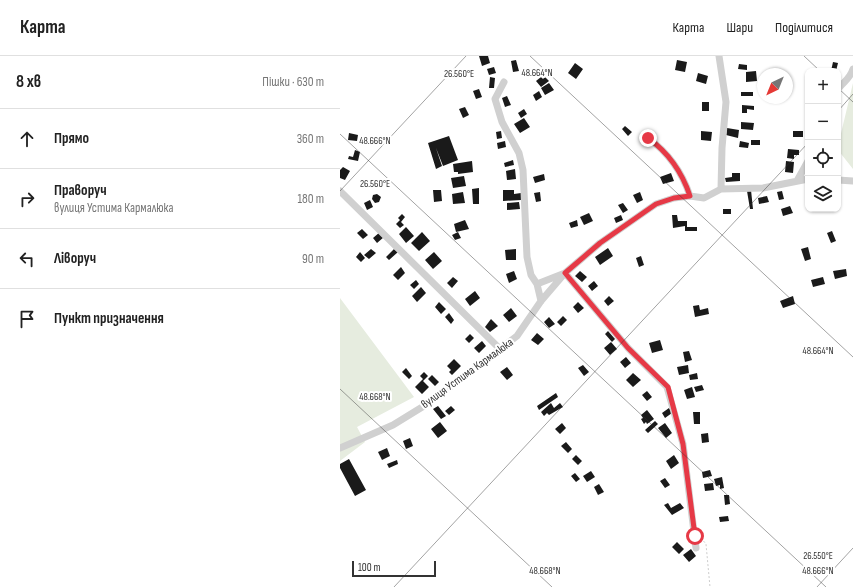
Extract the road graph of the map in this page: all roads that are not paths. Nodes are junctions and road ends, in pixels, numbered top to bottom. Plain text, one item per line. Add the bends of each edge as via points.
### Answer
1 (719, 56) edge
2 (853, 69) edge
3 (504, 82) dead end
4 (841, 85) edge
5 (648, 138) dead end
6 (805, 166) edge
7 (798, 179) junction
8 (805, 179) edge
9 (841, 180) edge
10 (853, 181) edge
11 (721, 189) junction
12 (340, 191) edge
13 (690, 196) junction
14 (565, 273) junction
15 (537, 284) junction
16 (541, 301) junction
17 (500, 349) junction
18 (340, 448) edge
19 (696, 548) dead end

1 - 11 street via 726,102
2 - 4 street via 850,79
3 - 15 street via 495,99 523,170 527,257 531,275
5 - 13 street via 677,165
6 - 7 street
7 - 8 street, вулиця Устима Кармалюка
7 - 11 street, вулиця Устима Кармалюка via 763,188
9 - 10 street
11 - 13 street, вулиця Устима Кармалюка via 704,198
12 - 17 street
13 - 14 street, вулиця Устима Кармалюка via 656,204 600,243
14 - 15 street
14 - 16 street, вулиця Устима Кармалюка
14 - 19 street via 628,348 668,387 683,444
15 - 16 street
16 - 17 street, вулиця Устима Кармалюка via 517,336
17 - 18 street, вулиця Устима Кармалюка via 425,405 371,436

